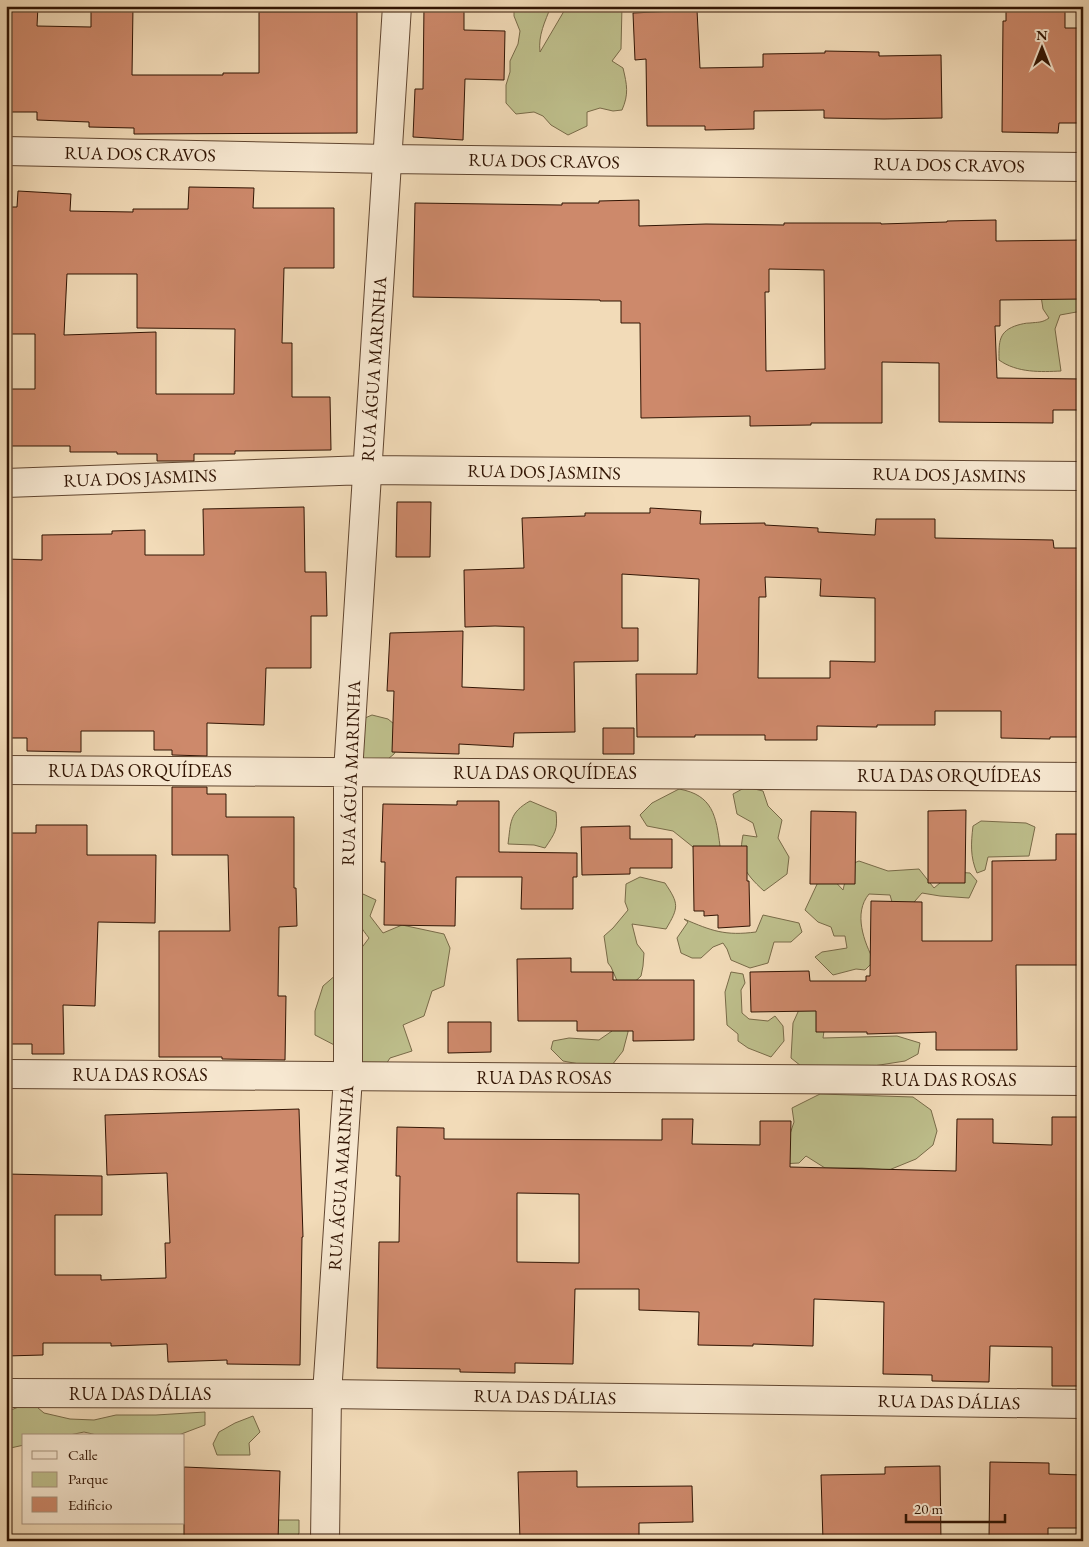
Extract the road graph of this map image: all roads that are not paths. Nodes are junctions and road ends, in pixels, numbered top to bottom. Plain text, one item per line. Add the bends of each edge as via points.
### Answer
1 (397, 6) edge
2 (6, 151) edge
3 (388, 159) junction
4 (1083, 166) edge
5 (367, 470) junction
6 (1083, 476) edge
7 (6, 483) edge
8 (6, 770) edge
9 (348, 772) junction
10 (1083, 778) edge
11 (6, 1074) edge
12 (348, 1077) junction
13 (1083, 1081) edge
14 (6, 1393) edge
15 (327, 1394) junction
16 (1083, 1404) edge
17 (325, 1541) edge

1 - 3 street, RUA ÁGUA MARINHA
2 - 3 street, RUA DOS CRAVOS
3 - 4 street, RUA DOS CRAVOS
3 - 5 street, RUA ÁGUA MARINHA
5 - 6 street, RUA DOS JASMINS
5 - 7 street, RUA DOS JASMINS
5 - 9 street, RUA ÁGUA MARINHA
8 - 9 street, RUA DAS ORQUÍDEAS
9 - 10 street, RUA DAS ORQUÍDEAS
9 - 12 street, RUA ÁGUA MARINHA
11 - 12 street, RUA DAS ROSAS
12 - 13 street, RUA DAS ROSAS
12 - 15 street, RUA ÁGUA MARINHA
14 - 15 street, RUA DAS DÁLIAS
15 - 16 street, RUA DAS DÁLIAS
15 - 17 street, RUA ÁGUA MARINHA

